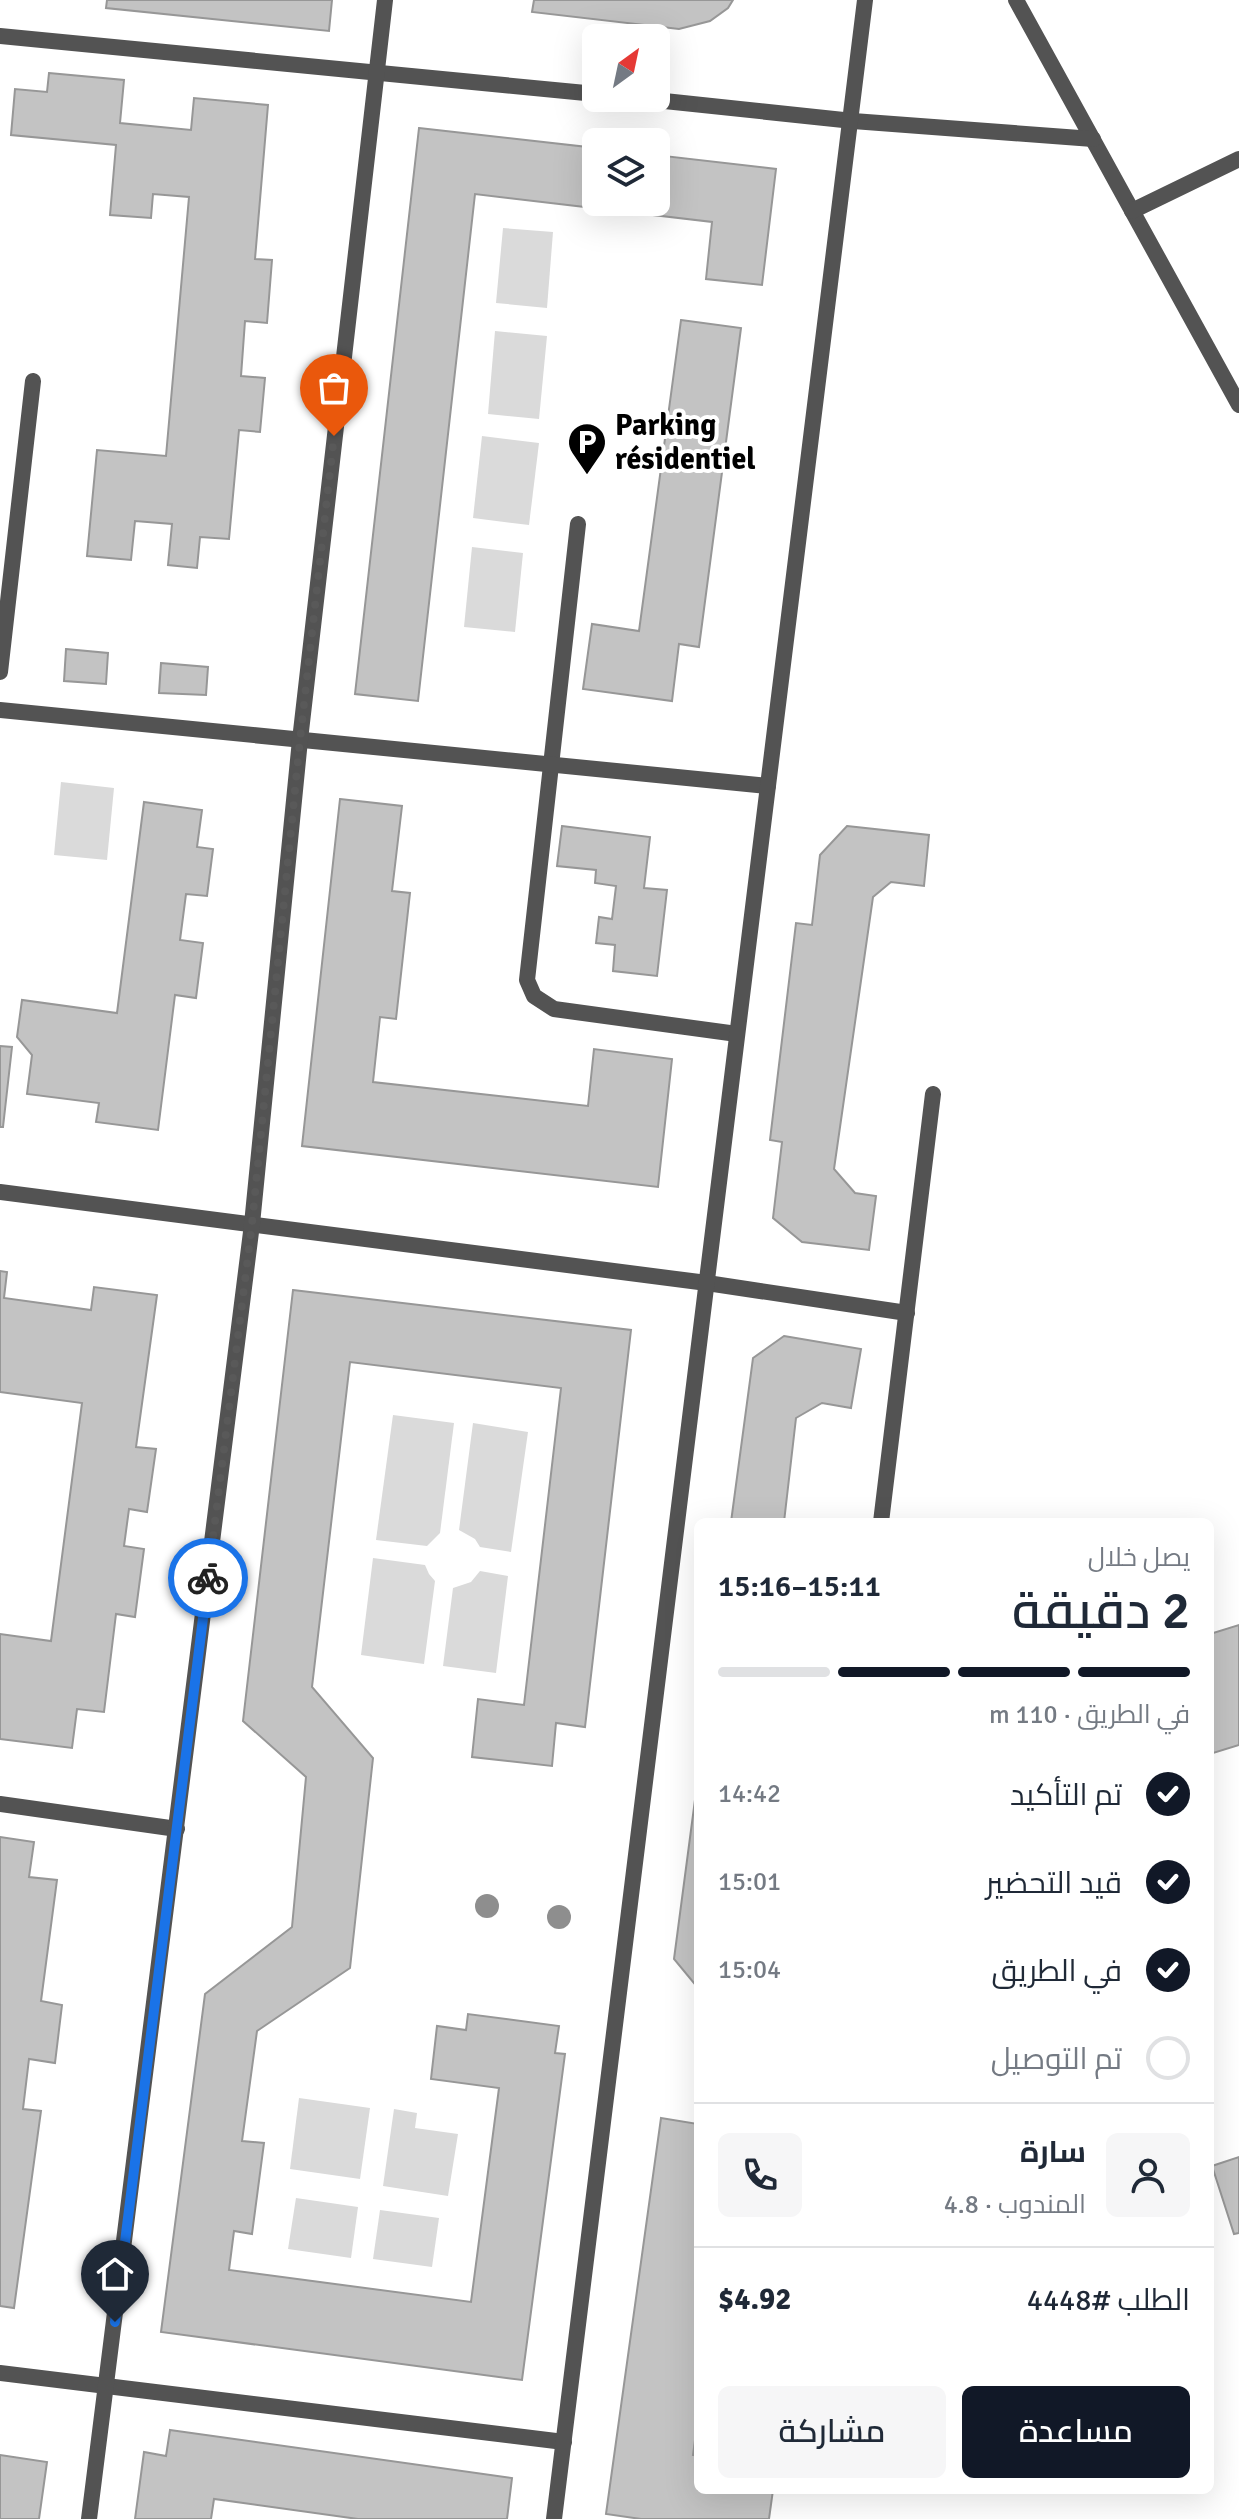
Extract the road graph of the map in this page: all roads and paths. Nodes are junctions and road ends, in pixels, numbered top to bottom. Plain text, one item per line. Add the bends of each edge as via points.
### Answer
1 (385, 0) edge
2 (865, 0) edge
3 (1016, 0) edge
4 (0, 36) edge
5 (376, 71) junction
6 (582, 93) edge
7 (670, 102) edge
8 (853, 121) junction
9 (1093, 139) junction
10 (1239, 159) edge
11 (1132, 211) junction
12 (33, 381) dead end
13 (1239, 405) edge
14 (578, 524) dead end
15 (0, 672) edge
16 (0, 710) edge
17 (300, 740) junction
18 (552, 766) junction
19 (768, 786) junction
20 (737, 1034) junction
21 (933, 1094) dead end
22 (0, 1192) edge
23 (252, 1224) junction
24 (707, 1283) junction
25 (907, 1313) junction
26 (881, 1518) edge
27 (0, 1804) edge
28 (177, 1829) junction
29 (0, 2373) edge
30 (107, 2384) junction
31 (564, 2442) junction
32 (89, 2519) edge
33 (554, 2519) edge

1 - 5 street
2 - 8 street
3 - 9 street
4 - 5 street
5 - 6 street
5 - 17 street
7 - 8 street
8 - 9 street
8 - 19 street
9 - 11 street
10 - 11 street
11 - 13 street
12 - 15 street
14 - 18 street
16 - 17 street
17 - 18 street
17 - 23 street
18 - 19 street
18 - 20 street via 527,980 534,996 554,1009
19 - 20 street
20 - 24 street
21 - 25 street
22 - 23 street
23 - 24 street
23 - 28 street
24 - 25 street
24 - 31 street
25 - 26 street
27 - 28 street
28 - 30 street
29 - 30 street
30 - 31 street
30 - 32 street
31 - 33 street

